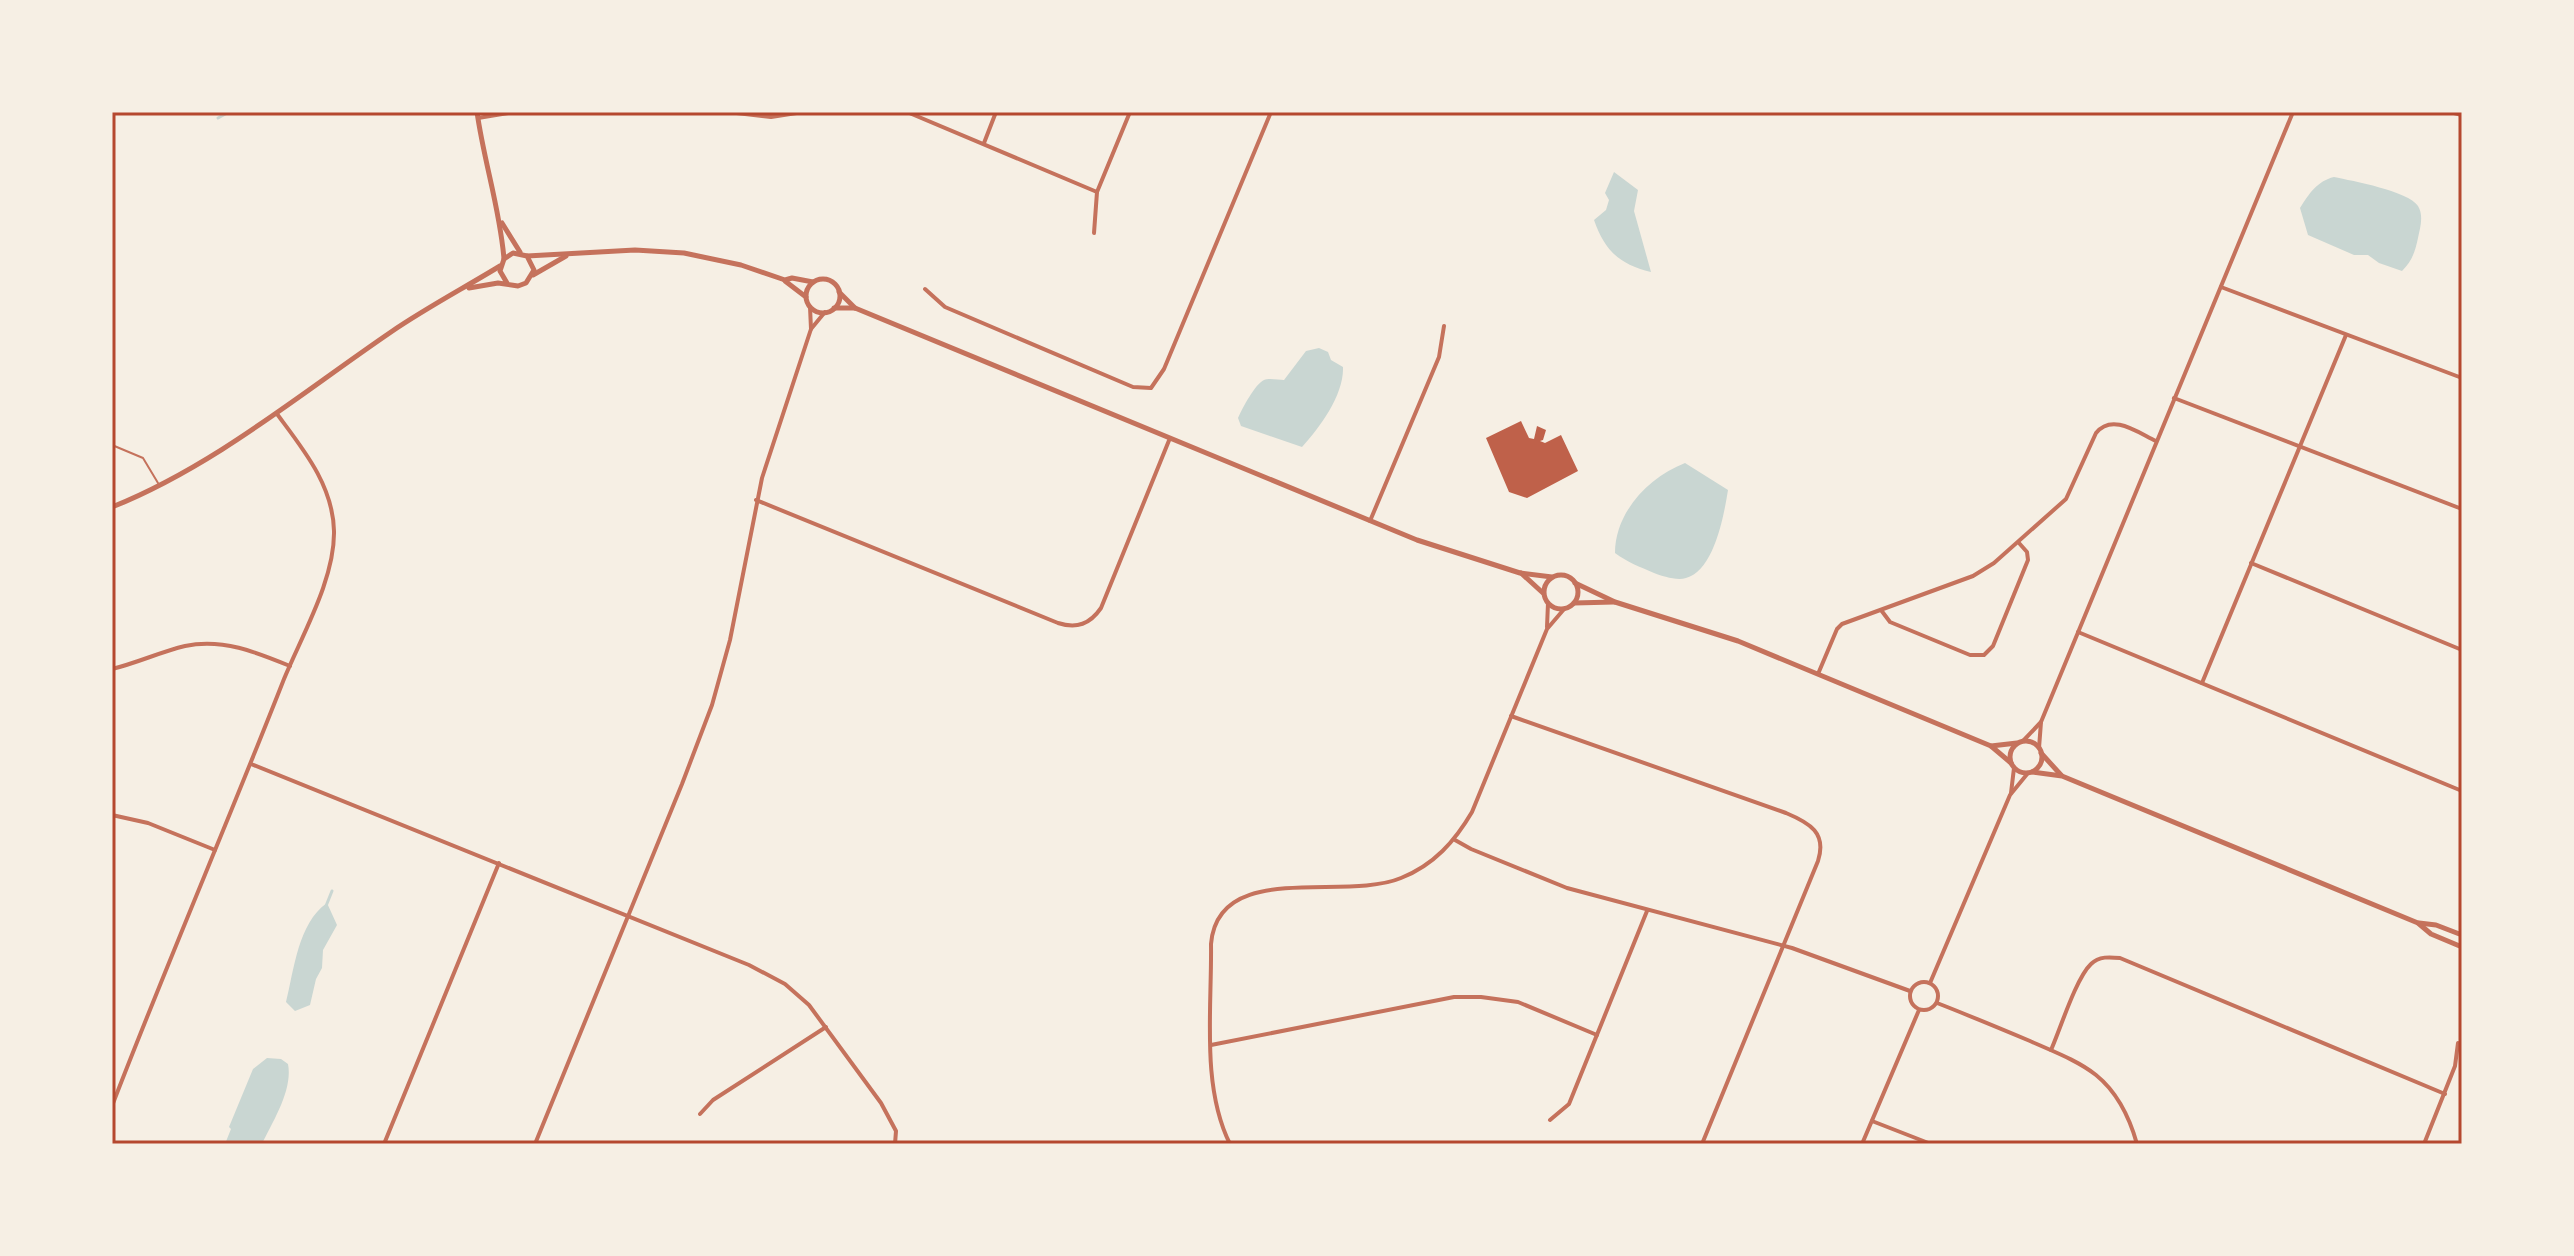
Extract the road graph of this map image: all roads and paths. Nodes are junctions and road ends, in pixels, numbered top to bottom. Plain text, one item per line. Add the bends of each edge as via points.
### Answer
1 (514, 112) edge
2 (728, 112) edge
3 (803, 112) edge
4 (907, 112) edge
5 (996, 112) edge
6 (1130, 112) edge
7 (1271, 112) edge
8 (2293, 112) edge
9 (2450, 112) edge
10 (477, 115) edge
11 (2462, 115) edge
12 (983, 144) junction
13 (1097, 192) junction
14 (501, 222) junction
15 (1094, 233) dead end
16 (524, 254) junction
17 (566, 255) junction
18 (504, 259) junction
19 (500, 266) junction
20 (533, 275) junction
21 (785, 280) junction
22 (813, 282) junction
23 (507, 283) junction
24 (2221, 287) junction
25 (464, 289) junction
26 (925, 289) dead end
27 (839, 292) junction
28 (806, 297) junction
29 (810, 307) junction
30 (834, 308) junction
31 (855, 308) junction
32 (825, 312) junction
33 (1444, 326) dead end
34 (811, 329) junction
35 (2346, 335) junction
36 (2462, 378) edge
37 (2174, 398) junction
38 (276, 412) junction
39 (1170, 438) junction
40 (2157, 441) junction
41 (112, 445) edge
42 (2300, 446) junction
43 (159, 487) junction
44 (756, 500) junction
45 (112, 507) edge
46 (2462, 509) edge
47 (1370, 521) junction
48 (2019, 543) junction
49 (2251, 563) junction
50 (1520, 573) junction
51 (1552, 577) junction
52 (1575, 583) junction
53 (1544, 594) junction
54 (1615, 602) junction
55 (1548, 603) junction
56 (1574, 603) junction
57 (1565, 608) junction
58 (1881, 609) junction
59 (1547, 629) junction
60 (2078, 632) junction
61 (2462, 650) edge
62 (290, 666) junction
63 (112, 669) edge
64 (1818, 674) junction
65 (2202, 683) junction
66 (1510, 716) junction
67 (2041, 722) junction
68 (2020, 742) junction
69 (1991, 746) junction
70 (2040, 751) junction
71 (251, 764) junction
72 (2013, 765) junction
73 (2030, 772) junction
74 (2062, 776) junction
75 (2462, 791) edge
76 (2010, 795) junction
77 (112, 815) edge
78 (1455, 840) junction
79 (216, 851) junction
80 (499, 863) junction
81 (1648, 910) junction
82 (627, 916) junction
83 (2418, 923) junction
84 (2462, 935) edge
85 (1783, 945) junction
86 (2462, 947) edge
87 (1930, 983) junction
88 (1910, 991) junction
89 (1937, 1003) junction
90 (1919, 1010) junction
91 (826, 1027) junction
92 (1597, 1035) junction
93 (2458, 1043) dead end
94 (1211, 1045) junction
95 (2051, 1050) junction
96 (2445, 1094) junction
97 (112, 1106) edge
98 (700, 1114) dead end
99 (1550, 1120) dead end
100 (1872, 1121) junction
101 (384, 1144) edge
102 (535, 1144) edge
103 (895, 1144) edge
104 (1230, 1144) edge
105 (1702, 1144) edge
106 (1862, 1144) edge
107 (1931, 1144) edge
108 (2137, 1144) edge
109 (2424, 1144) edge

1 - 10 street
2 - 3 street via 771,117
4 - 12 street
5 - 12 street
6 - 13 street
7 - 26 street via 1159,381 1151,388 1133,387 945,307
8 - 24 street
9 - 11 street
10 - 14 street
12 - 13 street
13 - 15 street
14 - 16 street
14 - 18 street
16 - 17 street
16 - 18 street
16 - 20 street via 533,264
17 - 20 street
17 - 21 street via 684,253
18 - 19 street
19 - 23 street
19 - 25 street
20 - 23 street via 521,285
21 - 22 street
21 - 28 street
22 - 27 street via 829,280
22 - 28 street
23 - 25 street
24 - 35 street
24 - 37 street
25 - 38 street via 406,322
27 - 30 street
27 - 31 street
28 - 29 street
29 - 32 street
29 - 34 street
30 - 31 street
30 - 32 street
31 - 39 street
32 - 34 street
33 - 47 street via 1439,357
34 - 44 street
35 - 36 street
35 - 42 street
37 - 40 street
37 - 42 street
38 - 43 street
38 - 62 street via 318,473 333,519 330,563
39 - 44 street via 1101,608 1082,625 1058,623
39 - 47 street
40 - 48 street via 2116,423 2101,426 2066,499
40 - 60 street
41 - 43 lane via 143,458
42 - 46 street
42 - 49 street
43 - 45 street
44 - 82 street via 721,677
47 - 50 street
48 - 58 street via 1973,576
48 - 58 street via 2028,560 1993,646 1984,655 1970,655 1890,622
49 - 61 street
49 - 65 street
50 - 51 street
50 - 53 street
51 - 52 street via 1568,576
51 - 53 street
52 - 54 street
52 - 56 street
53 - 55 street
54 - 56 street
54 - 64 street via 1727,637
55 - 57 street
55 - 59 street
56 - 57 street
57 - 59 street
58 - 64 street via 1837,629
59 - 66 street
60 - 65 street
60 - 67 street
62 - 63 street via 211,643
62 - 71 street
64 - 69 street
65 - 75 street
66 - 78 street via 1472,812
66 - 85 street via 1807,821 1819,833 1821,851
67 - 68 street
67 - 70 street
68 - 69 street
68 - 70 street via 2032,742
68 - 72 street via 2010,754
69 - 72 street
70 - 73 street via 2039,766
70 - 74 street
71 - 79 street
71 - 80 street
72 - 73 street
72 - 76 street
73 - 74 street
73 - 76 street
74 - 83 street
76 - 87 street
77 - 79 street via 148,823
78 - 81 street via 1567,888
78 - 94 street via 1402,878 1366,887 1258,891 1232,902 1212,932
79 - 97 street
80 - 82 street
80 - 101 street
81 - 85 street
81 - 92 street
82 - 91 street via 785,984
82 - 102 street
83 - 84 street
83 - 86 street
85 - 88 street
85 - 105 street
87 - 88 street via 1916,984
87 - 89 street via 1937,989
88 - 90 street
89 - 90 street
89 - 95 street
90 - 100 street
91 - 98 street via 713,1100
91 - 103 street via 881,1103 896,1131
92 - 94 street via 1518,1002 1454,997
92 - 99 street via 1569,1104
93 - 96 street
94 - 104 street via 1213,1094
95 - 96 street via 2091,965 2104,957 2120,958
95 - 108 street via 2099,1077 2118,1100
96 - 109 street
100 - 106 street
100 - 107 street

